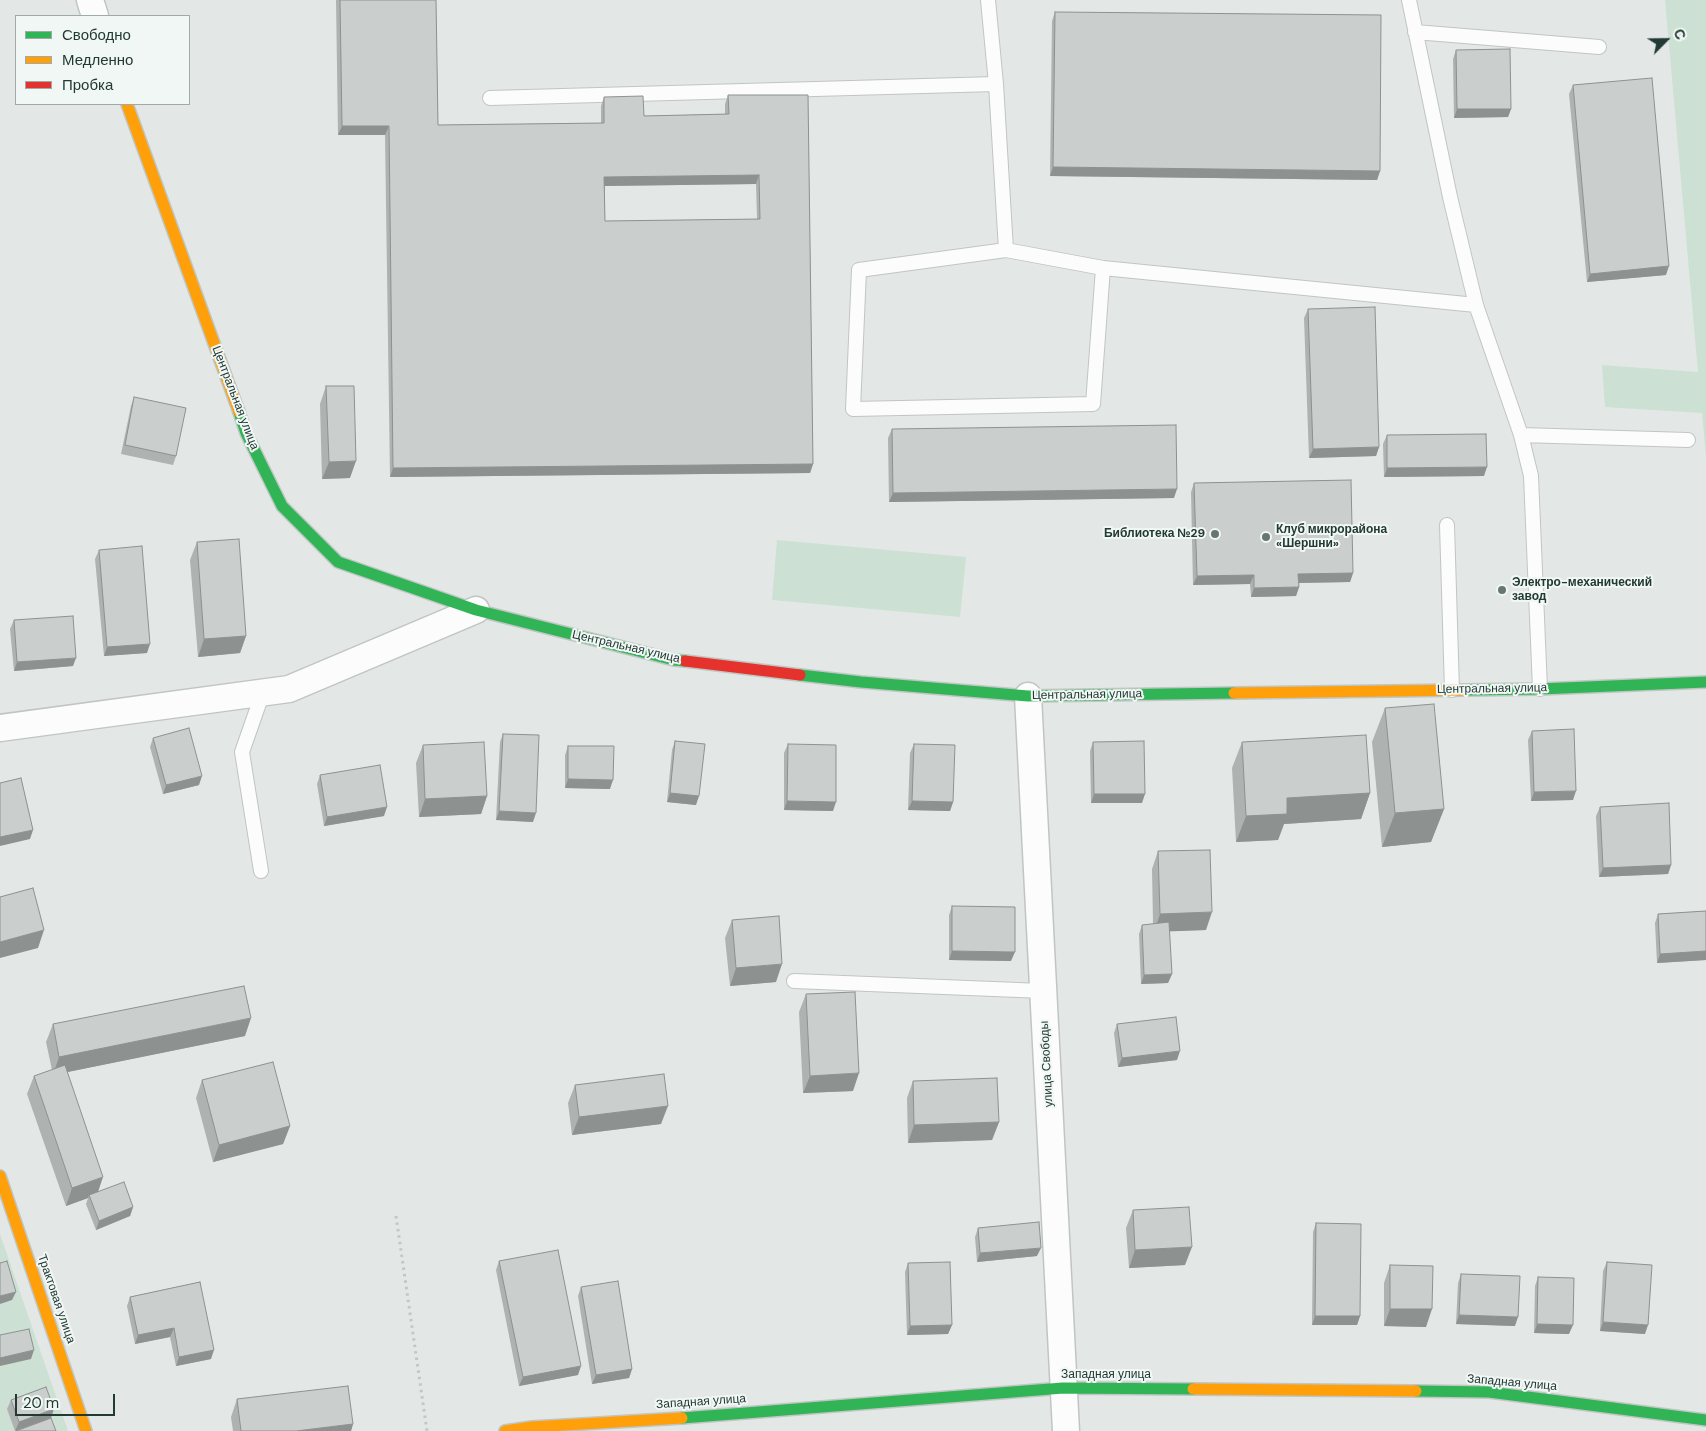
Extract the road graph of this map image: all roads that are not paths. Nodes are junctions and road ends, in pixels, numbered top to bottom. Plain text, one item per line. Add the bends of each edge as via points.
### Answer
1 (988, 0) edge
2 (1409, 0) edge
3 (1415, 32) junction
4 (1599, 47) dead end
5 (996, 84) junction
6 (490, 98) dead end
7 (127, 105) edge
8 (1006, 250) junction
9 (1102, 268) junction
10 (1476, 305) junction
11 (1521, 435) junction
12 (1688, 440) dead end
13 (1447, 525) dead end
14 (476, 610) junction
15 (1706, 682) edge
16 (1540, 688) junction
17 (1452, 690) junction
18 (263, 692) junction
19 (1028, 696) junction
20 (0, 728) edge
21 (260, 871) dead end
22 (794, 981) dead end
23 (1043, 990) junction
24 (0, 1176) edge
25 (1063, 1388) junction
26 (1706, 1420) edge
27 (86, 1431) edge
28 (505, 1431) edge
29 (1066, 1431) edge

1 - 5 lane
2 - 3 lane
3 - 4 lane
3 - 10 lane
5 - 6 lane
5 - 8 lane
7 - 14 street, Центральная улица via 246,433 282,506 338,562
8 - 9 lane
8 - 9 lane via 859,270 852,409 1094,404
9 - 10 lane
10 - 11 lane
11 - 12 lane
11 - 16 lane via 1531,476
13 - 17 lane
14 - 18 street via 289,689
14 - 19 street, Центральная улица via 674,660 861,682
15 - 16 street, Центральная улица
16 - 17 street, Центральная улица
17 - 19 street, Центральная улица
18 - 20 street
18 - 21 lane via 242,752
19 - 23 street, улица Свободы
22 - 23 lane
23 - 25 street, улица Свободы
24 - 27 street, Трактовая улица
25 - 26 street, Западная улица via 1489,1392
25 - 28 street, Западная улица
25 - 29 street, улица Свободы

